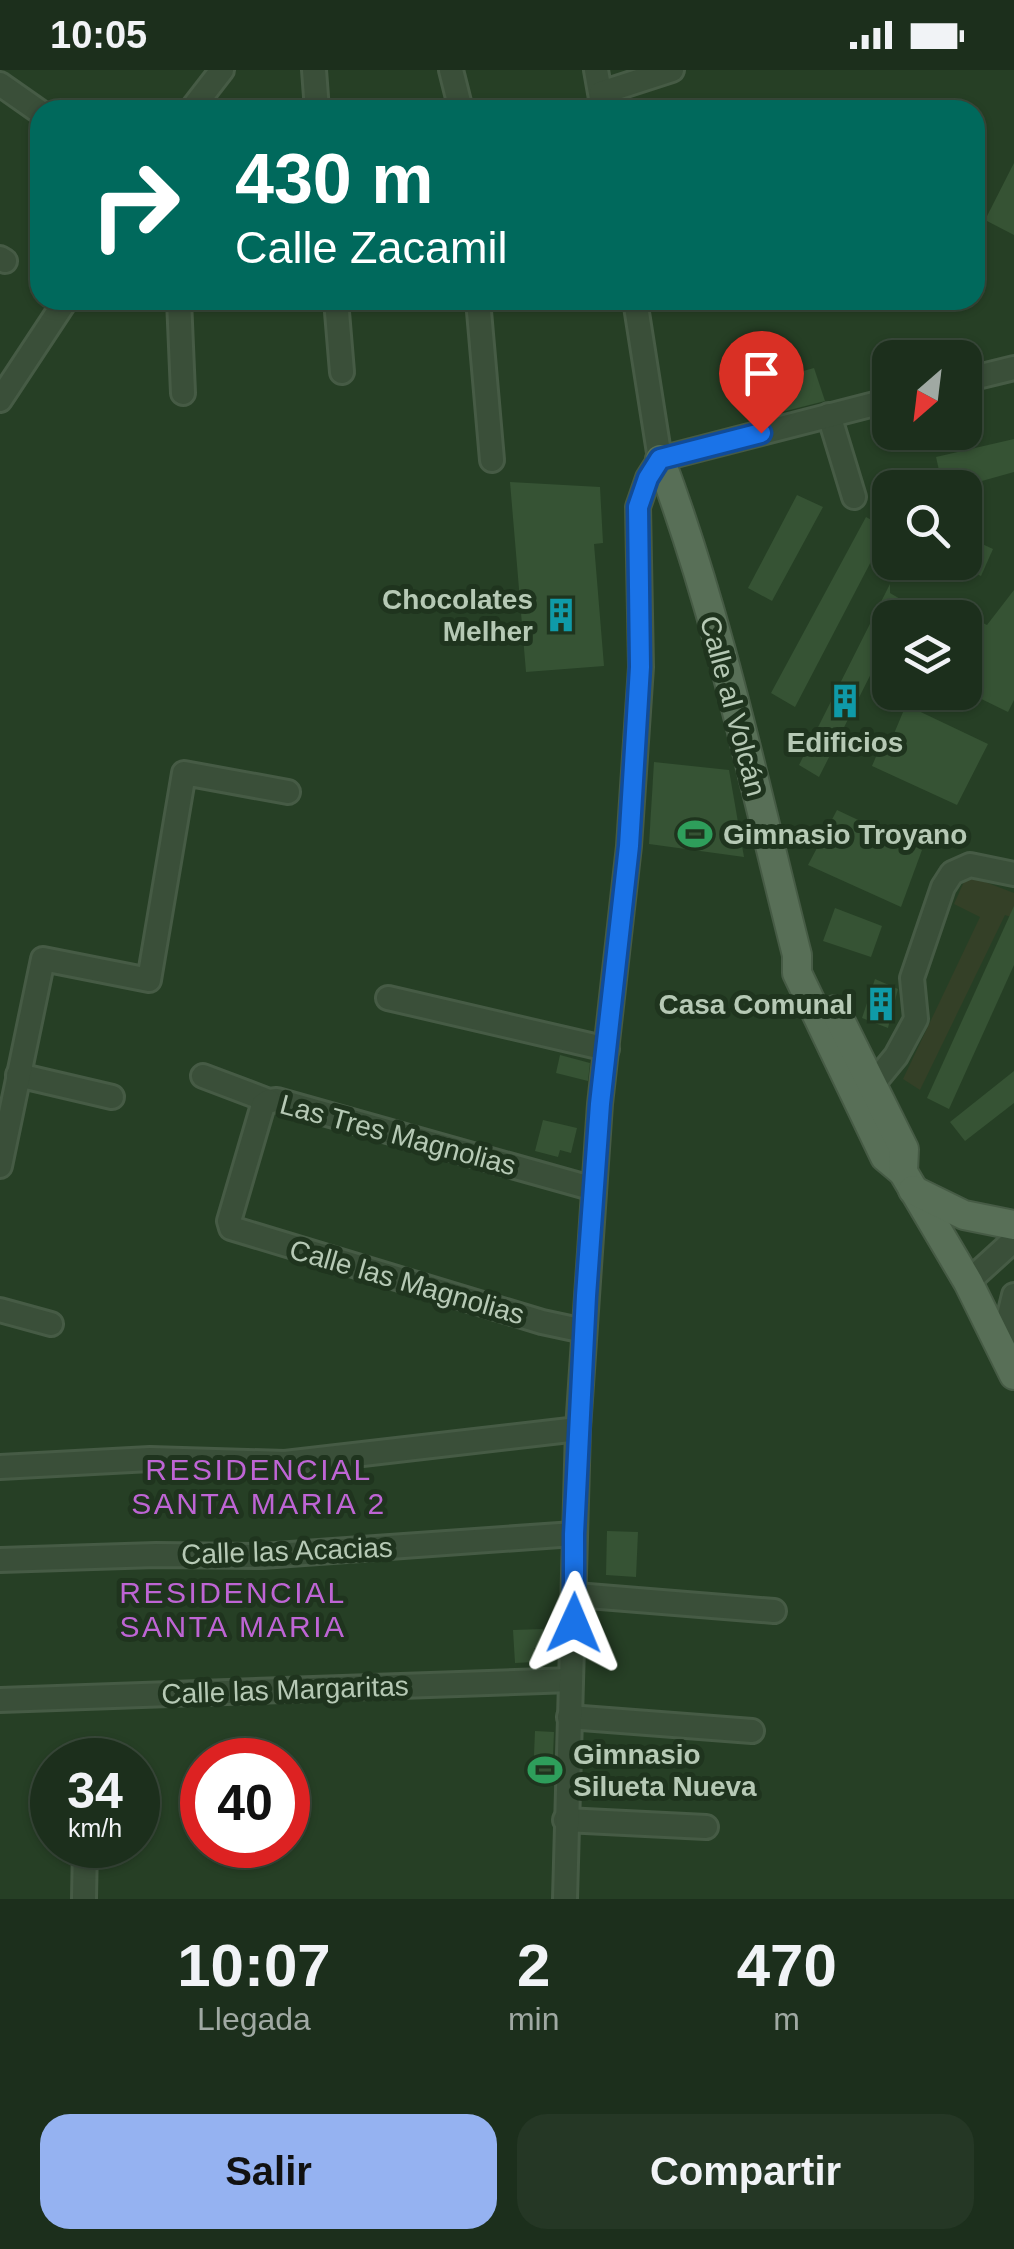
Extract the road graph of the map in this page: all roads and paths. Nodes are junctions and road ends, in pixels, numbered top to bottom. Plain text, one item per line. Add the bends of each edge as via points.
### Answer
1 (222, 70) edge
2 (314, 70) edge
3 (451, 70) edge
4 (672, 70) edge
5 (0, 84) edge
6 (600, 91) edge
7 (199, 100) edge
8 (316, 100) edge
9 (458, 100) edge
10 (30, 105) edge
11 (59, 310) edge
12 (179, 310) edge
13 (337, 310) edge
14 (479, 310) edge
15 (638, 310) edge
16 (1014, 368) edge
17 (342, 372) dead end
18 (982, 376) edge
19 (182, 393) dead end
20 (0, 400) edge
21 (872, 405) edge
22 (829, 416) junction
23 (660, 459) junction
24 (492, 460) dead end
25 (854, 497) dead end
26 (288, 792) dead end
27 (1014, 874) edge
28 (798, 955) junction
29 (388, 998) dead end
30 (606, 1050) junction
31 (18, 1076) junction
32 (203, 1076) dead end
33 (873, 1084) junction
34 (112, 1097) dead end
35 (268, 1101) junction
36 (5, 1114) edge
37 (0, 1166) edge
38 (908, 1181) junction
39 (594, 1189) junction
40 (1014, 1225) edge
41 (1014, 1240) edge
42 (968, 1282) junction
43 (1014, 1295) edge
44 (0, 1310) edge
45 (51, 1324) dead end
46 (584, 1331) junction
47 (1013, 1374) edge
48 (578, 1429) junction
49 (0, 1467) edge
50 (574, 1534) junction
51 (0, 1560) edge
52 (576, 1595) junction
53 (774, 1611) dead end
54 (571, 1680) junction
55 (0, 1700) edge
56 (569, 1717) junction
57 (752, 1731) dead end
58 (565, 1820) junction
59 (706, 1827) dead end
60 (85, 1868) edge
61 (84, 1899) edge
62 (565, 1899) edge

1 - 7 street
2 - 8 street
3 - 9 street
4 - 6 street
5 - 10 street
11 - 20 street
12 - 19 street
13 - 17 street
14 - 24 street
15 - 23 street
16 - 18 street
21 - 22 street
22 - 23 street
22 - 25 street
23 - 28 main road, Calle al Volcán via 686,528
23 - 30 street via 638,507 640,667
26 - 31 street via 184,773 149,980 43,959
27 - 33 street via 970,865 952,873 912,978 916,1019
28 - 33 main road, Calle al Volcán via 812,967
28 - 38 main road, Calle al Volcán via 797,973 885,1158
29 - 30 street
30 - 39 street
31 - 34 street
31 - 36 street
32 - 35 street, Las Tres Magnolias
33 - 38 main road, Calle al Volcán via 904,1149
35 - 39 street, Las Tres Magnolias
35 - 46 street, Calle las Magnolias via 231,1228
36 - 37 street
38 - 40 main road via 964,1215
38 - 42 main road, Calle al Volcán
39 - 46 street
41 - 42 street
42 - 47 main road, Calle al Volcán
43 - 47 street via 1006,1328
44 - 45 street
46 - 48 street
48 - 49 street via 285,1463 150,1459
48 - 50 street
50 - 51 street, Calle las Acacias via 301,1554
50 - 52 street
52 - 53 street
52 - 54 street
54 - 55 street, Calle las Margaritas
54 - 56 street
56 - 57 street
56 - 58 street
58 - 59 street
58 - 62 street
60 - 61 street

